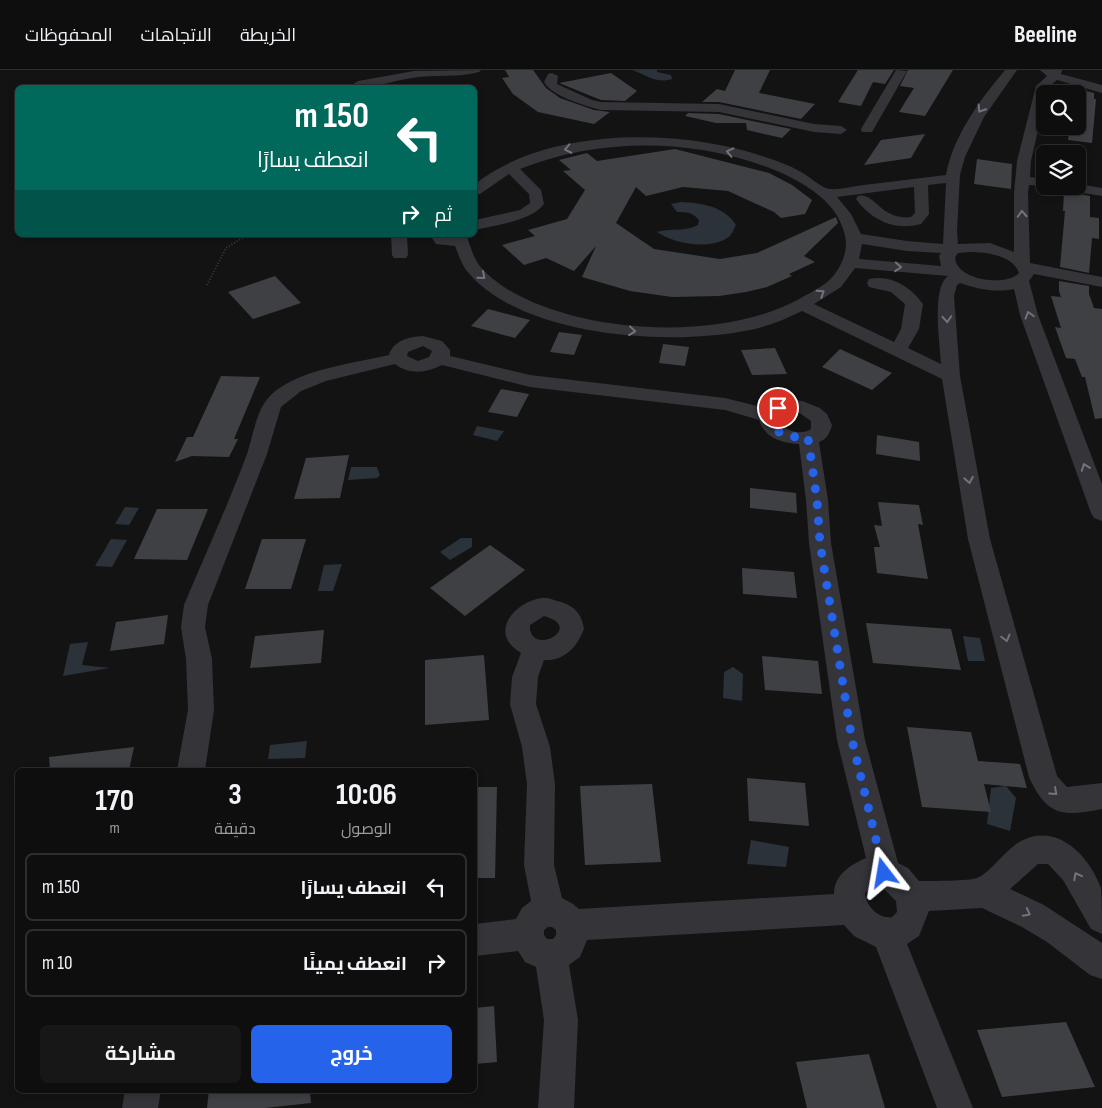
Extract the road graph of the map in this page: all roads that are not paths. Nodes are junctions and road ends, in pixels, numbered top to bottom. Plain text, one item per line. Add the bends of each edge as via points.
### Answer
1 (475, 70) edge
2 (901, 70) edge
3 (1010, 70) edge
4 (1052, 72) edge
5 (549, 73) edge
6 (1088, 73) dead end
7 (1102, 80) edge
8 (358, 84) dead end
9 (1102, 89) edge
10 (510, 167) junction
11 (953, 178) junction
12 (1023, 180) junction
13 (921, 182) junction
14 (1036, 182) edge
15 (1086, 189) edge
16 (477, 190) edge
17 (1102, 192) edge
18 (826, 194) junction
19 (863, 199) dead end
20 (477, 225) edge
21 (399, 237) edge
22 (439, 237) edge
23 (459, 238) edge
24 (855, 238) junction
25 (954, 249) junction
26 (400, 255) dead end
27 (850, 263) junction
28 (1023, 271) junction
29 (956, 274) junction
30 (1102, 282) edge
31 (874, 284) dead end
32 (802, 305) junction
33 (896, 350) junction
34 (398, 358) junction
35 (440, 359) junction
36 (951, 376) junction
37 (769, 418) junction
38 (808, 438) junction
39 (1102, 513) edge
40 (535, 649) dead end
41 (191, 768) edge
42 (1102, 796) edge
43 (884, 873) junction
44 (983, 893) junction
45 (912, 897) junction
46 (852, 909) junction
47 (560, 918) junction
48 (1102, 918) edge
49 (887, 934) junction
50 (477, 940) edge
51 (540, 945) junction
52 (1102, 963) edge
53 (142, 1093) edge
54 (140, 1108) edge
55 (556, 1108) edge
56 (955, 1108) edge

1 - 8 street via 459,74 414,74
2 - 5 street via 855,130 819,129 719,108 601,106 552,86
3 -> 11 street via 976,117
4 - 9 street
4 - 12 street via 1042,86 1032,119
6 - 7 street
10 - 16 street
18 -> 10 street via 803,179 746,155 678,143 626,142 575,147
10 - 20 street via 536,193 537,204 525,213
11 - 13 street
11 - 25 street via 949,241
12 - 14 street
28 -> 12 street
13 - 18 street
13 - 19 street via 922,214 916,221 891,222
15 - 17 street
18 - 24 street via 840,209
21 - 26 street
22 - 23 street via 441,241
23 -> 32 street via 461,249 474,269 495,288 526,305 563,319 607,328 653,333 700,332 744,326 783,315
24 - 25 street
24 - 27 street
25 - 28 street via 990,248 1009,254
25 - 29 street via 946,261
27 -> 29 street
32 -> 27 street via 837,282
28 - 29 street via 998,286 977,283
28 - 30 street
39 -> 28 street via 1029,315
29 -> 36 street via 946,296
31 - 33 street via 896,287 906,293 914,304 911,331
32 - 33 street
33 - 36 street
34 - 35 street via 409,366 417,367
34 - 35 street via 401,348 423,341 442,349
34 - 41 street via 320,377 294,387 272,405 257,454 196,605 193,626 199,659 201,710
35 - 37 street via 530,380 725,404
36 -> 42 street via 979,539 1043,777 1050,790 1064,800
37 - 38 street via 776,431 786,436
37 - 38 street via 778,408 787,406 815,412 821,418 822,430
38 - 43 street via 820,543 852,740
40 - 47 street via 525,677 523,704 536,747 541,784 539,865
43 - 45 street via 898,880
43 - 46 street via 871,871 859,874 849,895
44 - 45 street
48 -> 44 street via 1071,864 1055,851 1045,848 1030,852
44 -> 52 street via 1033,916
45 - 49 street via 914,913 910,924 900,932
46 - 47 street
46 - 49 street via 860,921
47 - 51 street via 572,936 569,945 561,952
49 - 56 street
50 - 51 street
51 - 55 street via 561,1020
53 - 54 street

